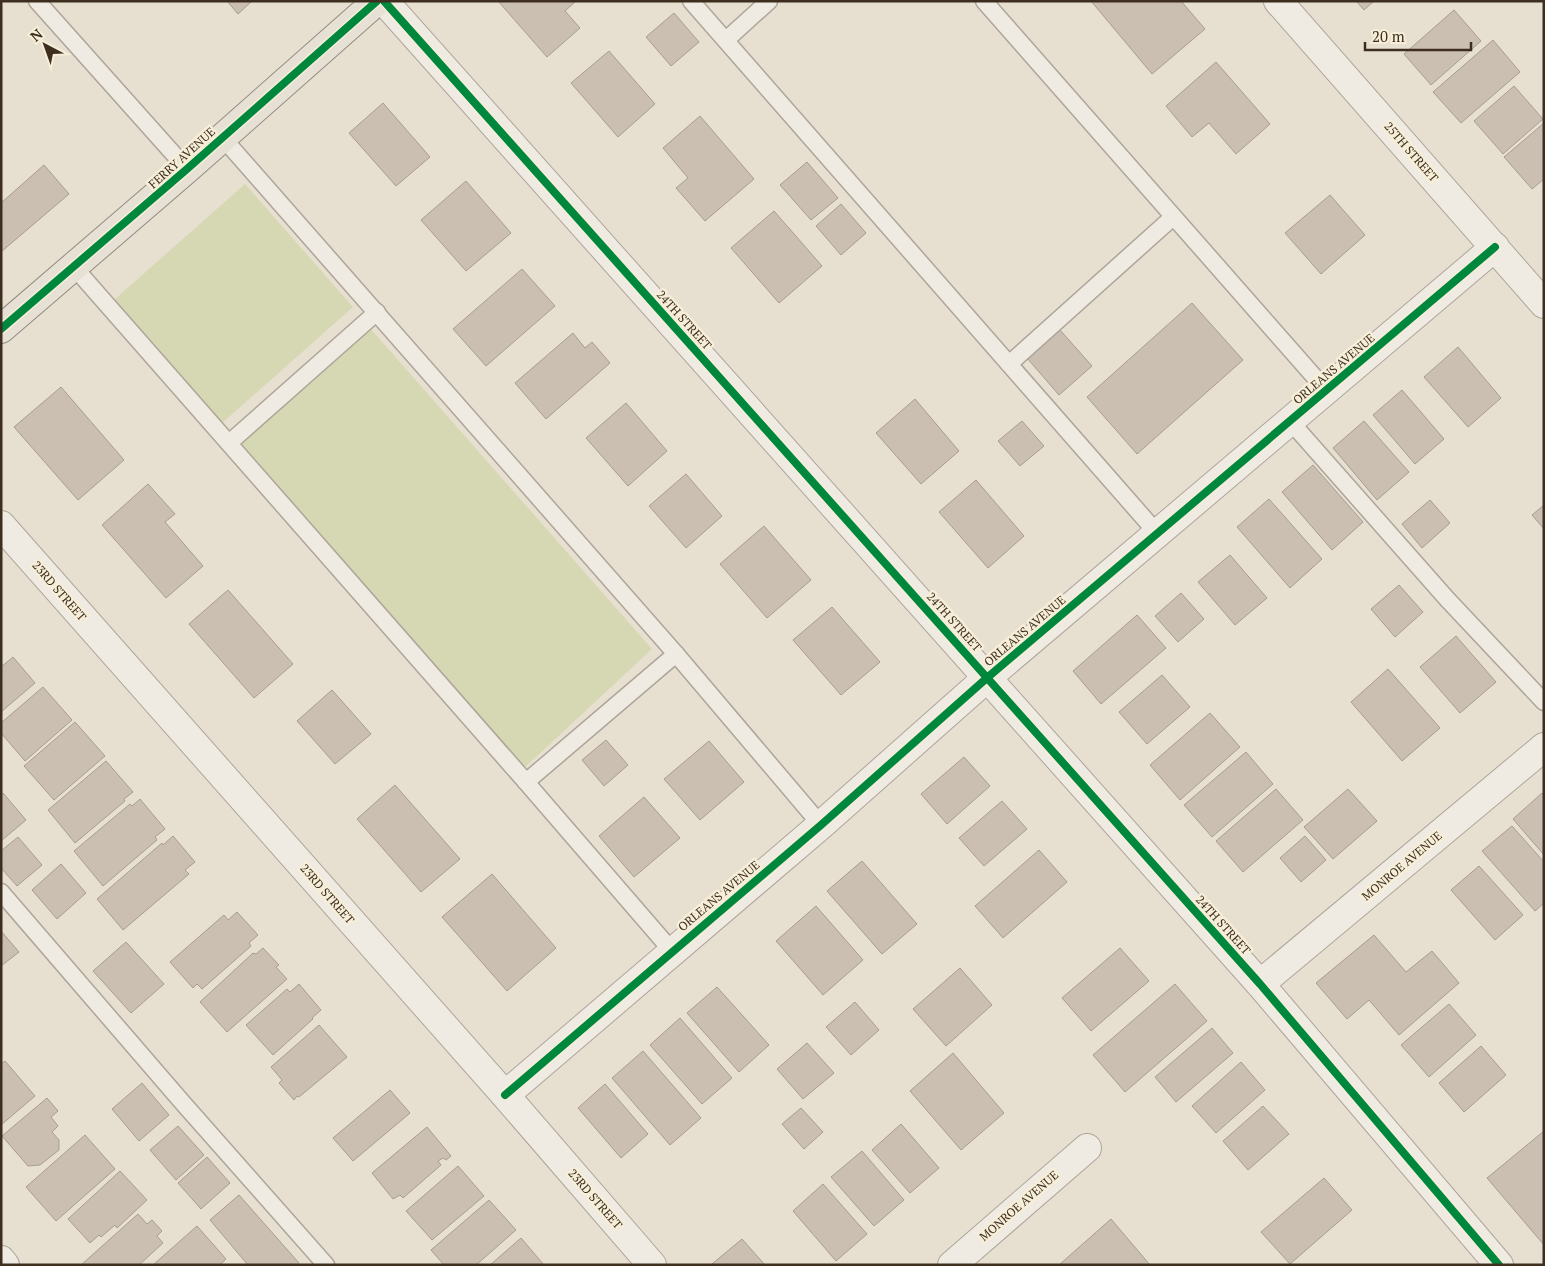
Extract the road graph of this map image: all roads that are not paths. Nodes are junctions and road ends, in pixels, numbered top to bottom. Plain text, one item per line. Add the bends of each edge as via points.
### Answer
1 (37, 1) edge
2 (376, 1) edge
3 (384, 1) edge
4 (691, 1) edge
5 (769, 1) edge
6 (984, 1) edge
7 (1278, 1) edge
8 (726, 40) junction
9 (222, 137) junction
10 (187, 169) junction
11 (1173, 217) junction
12 (1495, 247) junction
13 (74, 267) junction
14 (1544, 304) edge
15 (377, 312) junction
16 (1, 329) edge
17 (1009, 364) junction
18 (1326, 390) junction
19 (1290, 421) junction
20 (229, 443) junction
21 (1, 525) edge
22 (1157, 533) junction
23 (676, 654) junction
24 (988, 677) junction
25 (1544, 702) edge
26 (1544, 747) edge
27 (526, 782) junction
28 (821, 825) junction
29 (1, 892) edge
30 (672, 951) junction
31 (1260, 984) junction
32 (505, 1095) junction
33 (1087, 1148) dead end
34 (1, 1260) edge
35 (5, 1265) edge
36 (326, 1265) edge
37 (652, 1265) edge
38 (952, 1265) edge
39 (1499, 1265) edge

1 - 10 lane
2 - 9 main road, FERRY AVENUE
3 - 24 street, 24TH STREET
4 - 8 lane
5 - 8 lane
6 - 11 lane
7 - 12 street, 25TH STREET
8 - 17 lane
9 - 10 main road, FERRY AVENUE
9 - 15 lane
10 - 13 main road, FERRY AVENUE
11 - 17 lane
11 - 18 lane
12 - 14 street, 25TH STREET
12 - 18 street, ORLEANS AVENUE
13 - 16 main road, FERRY AVENUE
13 - 20 lane
15 - 20 lane
15 - 23 lane
17 - 22 lane
18 - 19 street, ORLEANS AVENUE
19 - 22 street, ORLEANS AVENUE
19 - 25 lane via 1447,599
20 - 27 lane
21 - 32 street, 23RD STREET
22 - 24 street, ORLEANS AVENUE
23 - 27 lane
23 - 28 lane
24 - 28 street, ORLEANS AVENUE
24 - 31 street, 24TH STREET
26 - 31 street, MONROE AVENUE
27 - 30 lane
28 - 30 street, ORLEANS AVENUE
29 - 36 lane
30 - 32 street, ORLEANS AVENUE
31 - 39 street, 24TH STREET
32 - 37 street, 23RD STREET
33 - 38 street, MONROE AVENUE
34 - 35 street

